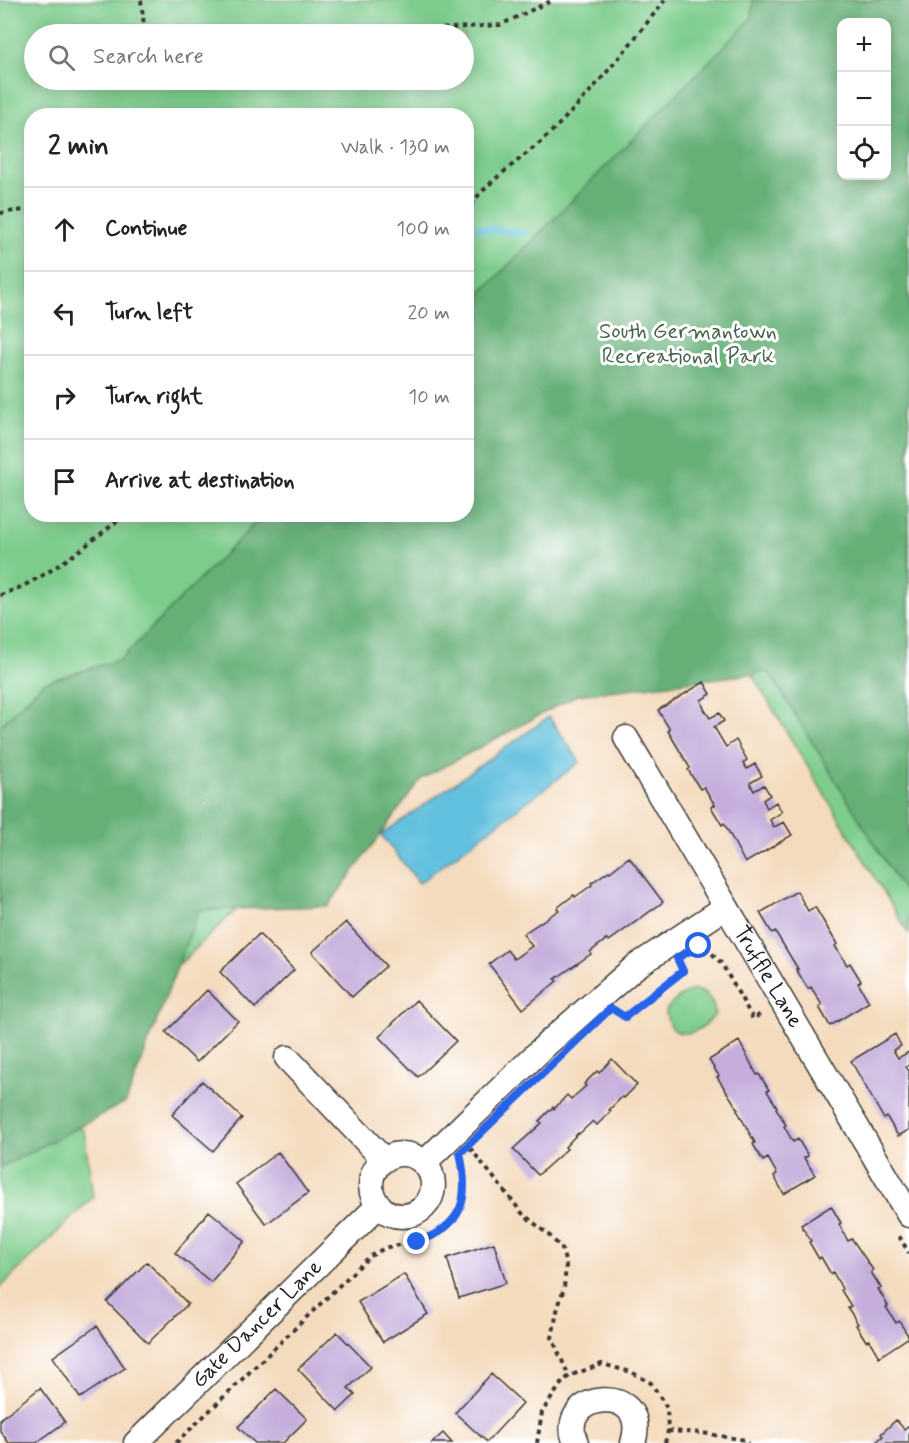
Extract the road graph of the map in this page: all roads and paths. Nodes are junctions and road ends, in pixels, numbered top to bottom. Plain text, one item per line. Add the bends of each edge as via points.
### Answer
1 (141, 0) edge
2 (553, 0) edge
3 (665, 0) edge
4 (144, 24) edge
5 (474, 27) edge
6 (474, 203) edge
7 (24, 210) edge
8 (0, 213) edge
9 (116, 522) edge
10 (0, 595) edge
11 (626, 738) dead end
12 (726, 907) junction
13 (699, 946) dead end
14 (677, 958) dead end
15 (611, 1008) dead end
16 (765, 1011) dead end
17 (287, 1058) dead end
18 (468, 1146) dead end
19 (460, 1153) dead end
20 (384, 1160) junction
21 (424, 1163) junction
22 (379, 1205) junction
23 (903, 1224) edge
24 (909, 1253) edge
25 (569, 1376) dead end
26 (668, 1431) dead end
27 (135, 1443) edge
28 (176, 1443) edge
29 (576, 1443) edge
30 (633, 1443) edge
31 (748, 1443) edge

1 - 4 path
2 - 5 path via 500,25
3 - 6 path via 581,103
7 - 8 path
9 - 10 path via 46,572
11 - 12 street, Truffle Lane
12 - 21 street via 635,967 548,1043
12 - 23 street, Truffle Lane
13 - 16 path via 708,948 722,964 753,1019
14 - 15 path via 683,971 625,1017
17 - 20 street
18 - 25 path via 522,1213 561,1249 566,1265 564,1288 552,1338
19 - 28 path via 466,1188 459,1213 446,1229 433,1237 386,1248 369,1257
20 - 21 street via 409,1154
20 - 22 street via 371,1181
21 - 22 street via 433,1181 433,1192 421,1210 399,1216
22 - 27 street, Gate Dancer Lane
23 - 24 path
26 - 31 path via 702,1433
29 - 30 street via 573,1427 577,1415 596,1400 608,1399 629,1411 635,1422

